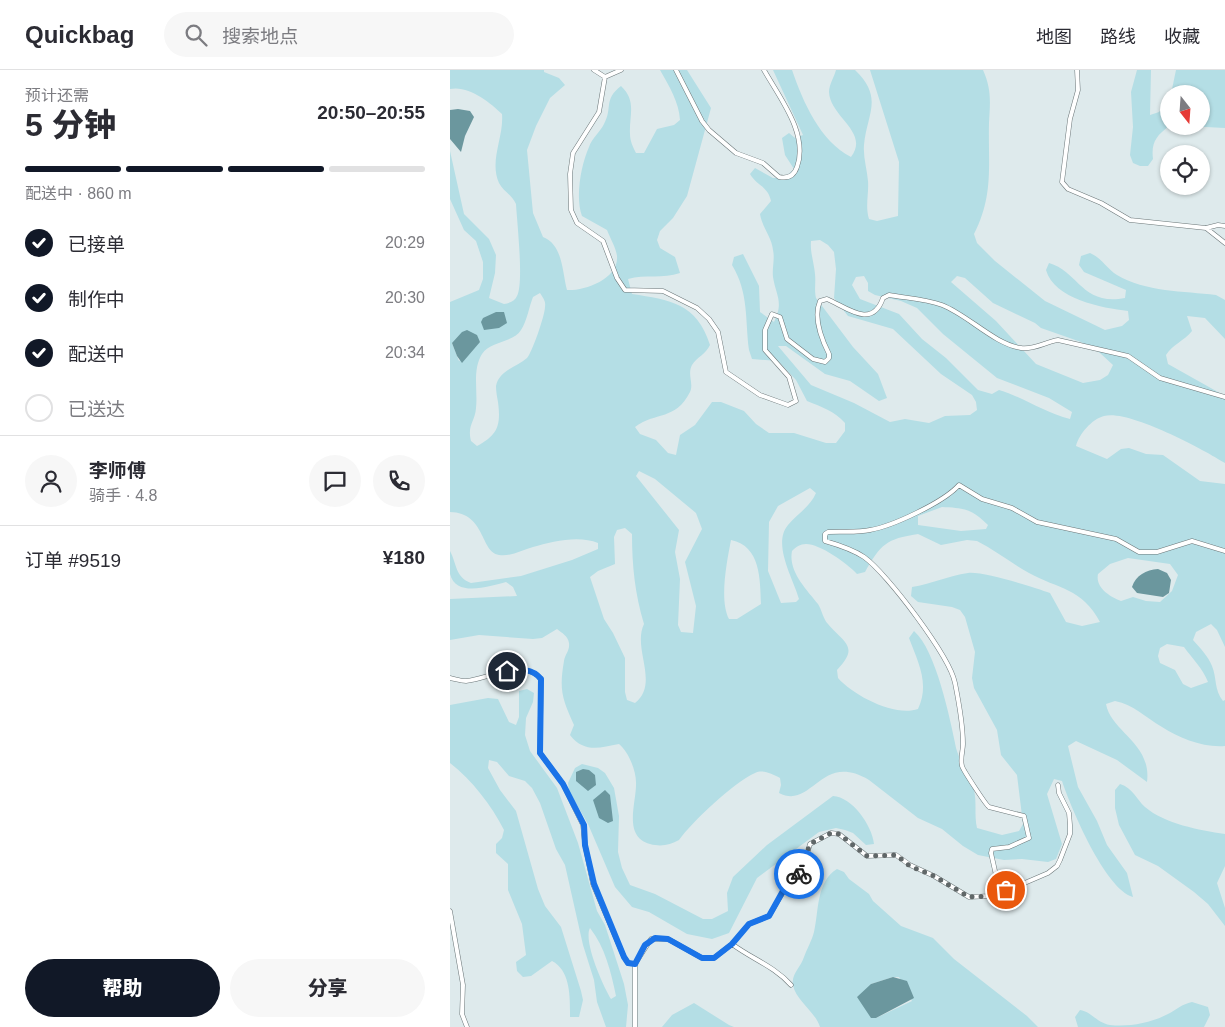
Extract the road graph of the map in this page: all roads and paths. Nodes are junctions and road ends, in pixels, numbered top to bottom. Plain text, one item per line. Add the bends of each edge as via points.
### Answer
1 (594, 70) edge
2 (622, 70) edge
3 (676, 70) edge
4 (764, 70) edge
5 (1077, 70) edge
6 (605, 77) junction
7 (1225, 226) edge
8 (1206, 228) junction
9 (1225, 243) edge
10 (1225, 398) edge
11 (1225, 551) edge
12 (450, 678) edge
13 (1058, 785) dead end
14 (1000, 893) junction
15 (450, 910) edge
16 (732, 944) junction
17 (635, 964) junction
18 (790, 984) dead end
19 (467, 1027) edge
20 (635, 1027) edge

1 - 6 street
2 - 6 street
3 - 4 street via 709,130 736,153 763,163 779,177 789,177 795,173 798,164 798,138 792,119
5 - 8 street via 1078,90 1070,119 1062,182 1068,189 1130,220
6 - 10 street via 599,112 573,153 570,174 572,215 577,223 603,241 625,290 663,291 697,308 709,319 718,332 726,372 760,395 788,405 796,401 789,377 765,350 765,330 772,314 780,317 787,340 813,359 825,362 829,354 818,320 820,301 827,299 855,313 871,314 889,295 942,305 1020,348 1035,348 1058,340 1128,356 1160,378
7 - 8 street
8 - 9 street
11 - 14 street via 1192,541 1157,552 1139,552 1116,539 1037,522 1012,508 982,499 960,485 939,502 872,530 825,534 825,541 865,558 899,593 948,661 962,717 964,744 961,758 964,770 989,807 1024,816 1030,833 1026,841 992,849
12 - 17 street via 464,681 522,669 537,674 541,679 540,753 563,784 584,825 594,884 624,957 628,963
13 - 14 street via 1069,813 1070,834 1058,864 1048,873
14 - 16 street via 969,897 910,866 896,855 867,856 839,834 831,833 810,844 802,871 788,882 769,916 749,924
15 - 19 street via 463,985 462,1014
16 - 17 street via 710,959 702,958 668,939 655,938 645,945
16 - 18 street via 747,956 771,966
17 - 20 street

